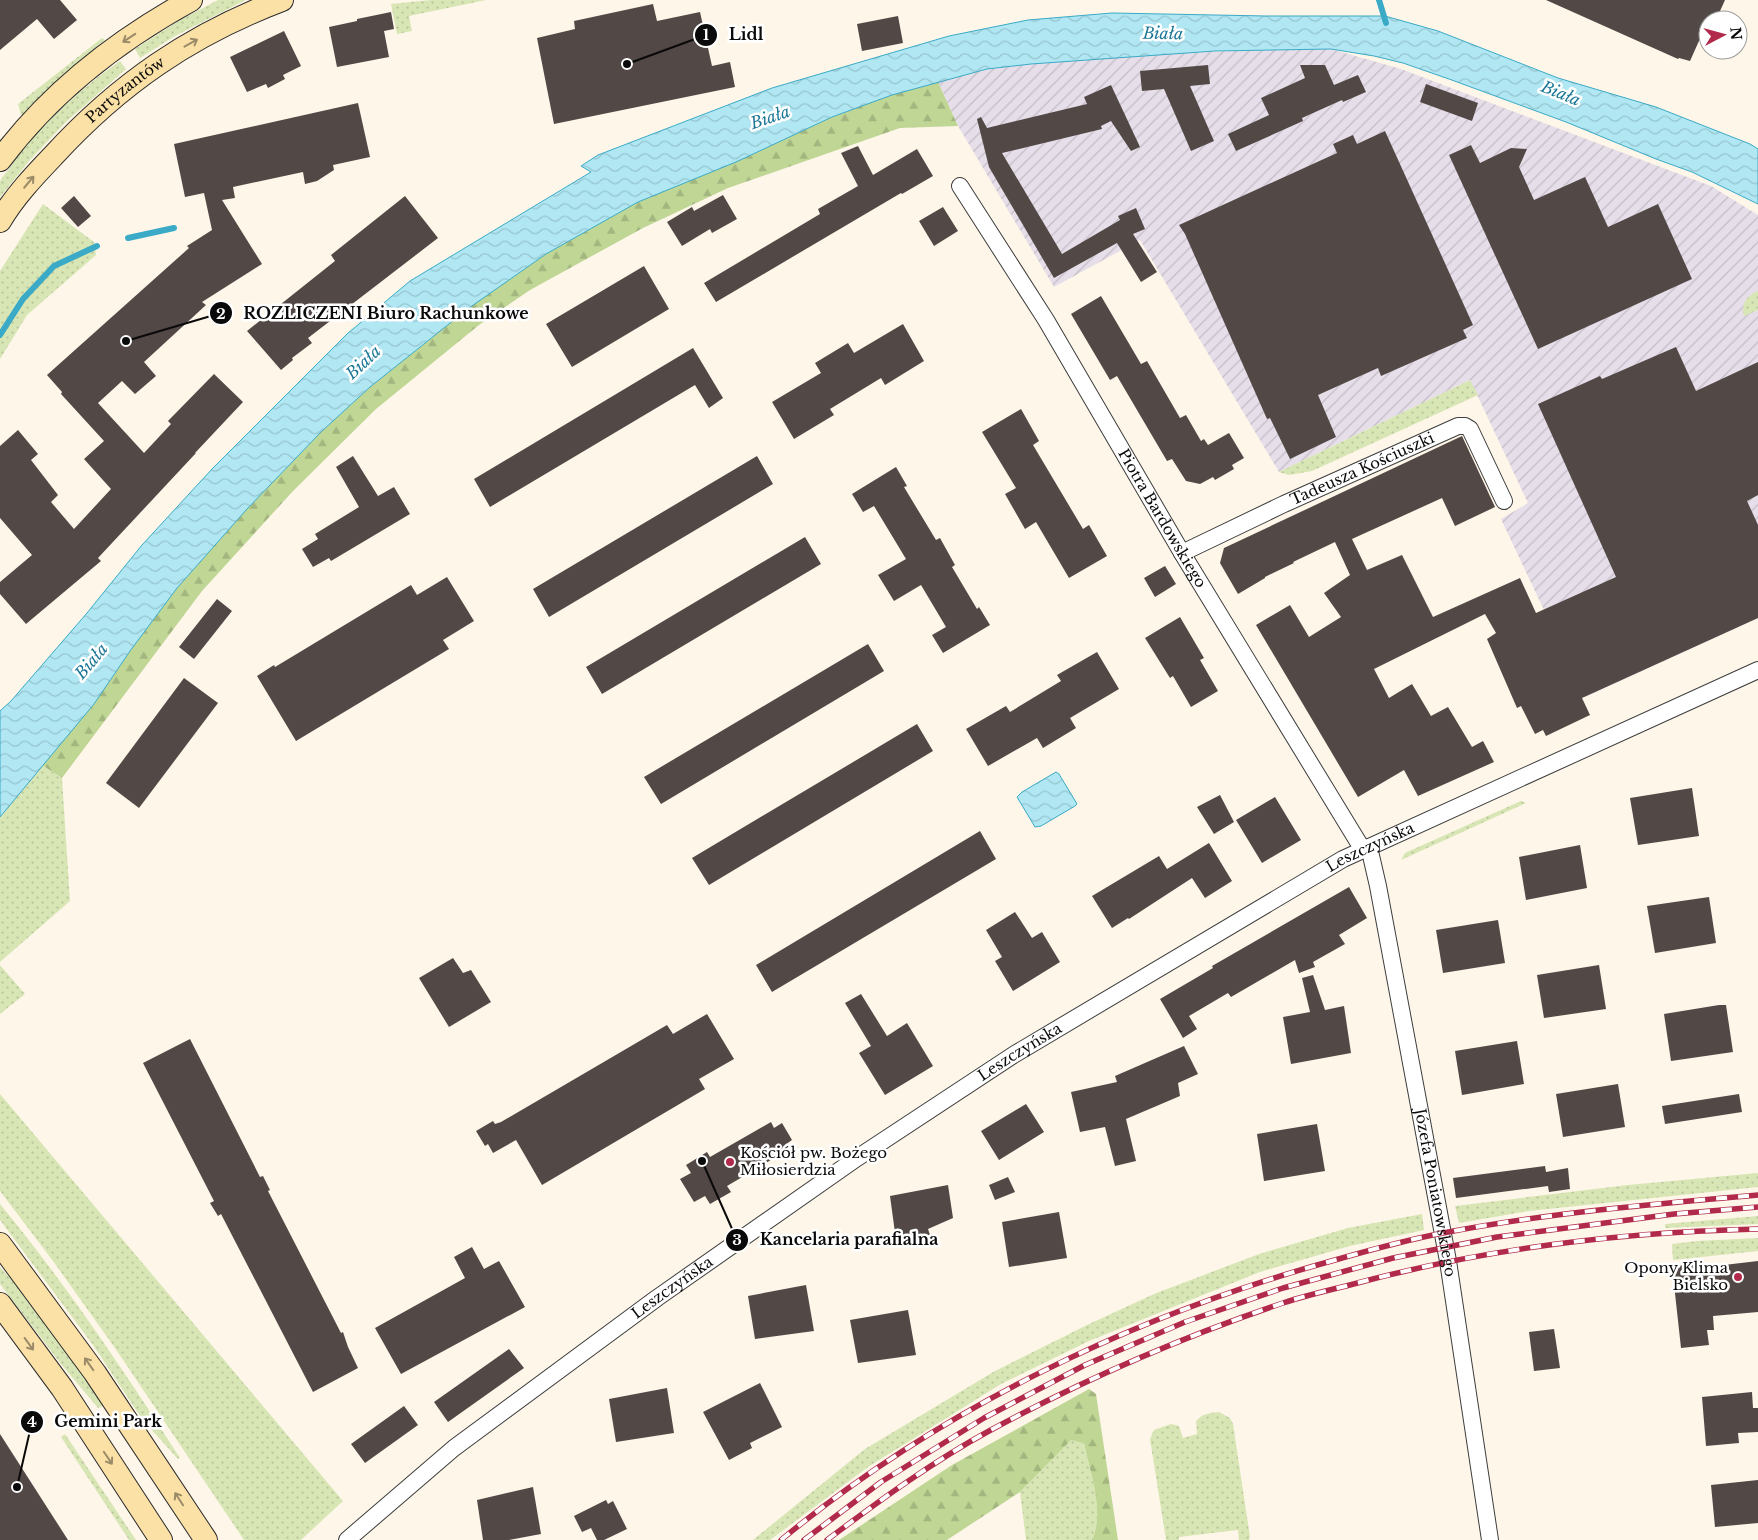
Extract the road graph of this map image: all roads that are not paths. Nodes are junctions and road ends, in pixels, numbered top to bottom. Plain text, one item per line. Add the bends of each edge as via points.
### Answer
1 (191, 0) edge
2 (282, 0) edge
3 (0, 160) edge
4 (960, 186) dead end
5 (0, 221) edge
6 (1504, 501) dead end
7 (1182, 553) junction
8 (1758, 670) edge
9 (1366, 849) junction
10 (0, 1244) edge
11 (0, 1304) edge
12 (161, 1540) edge
13 (206, 1540) edge
14 (347, 1540) edge
15 (1490, 1540) edge

1 -> 3 main road via 120,44 87,70 36,117
5 -> 2 main road, Partyzantów via 30,180 60,148 140,75 206,34
4 - 7 street, Piotra Bardowskiego via 1046,320
6 - 7 street, Tadeusza Kościuszki via 1470,429 1458,426
7 - 9 street, Piotra Bardowskiego
8 - 9 street, Leszczyńska
9 - 14 street, Leszczyńska via 1326,868 1015,1054 857,1158 657,1298 454,1448
9 - 15 street, Józefa Poniatowskiego via 1378,886 1446,1246
13 -> 10 main road via 95,1373
11 -> 12 main road via 62,1388

